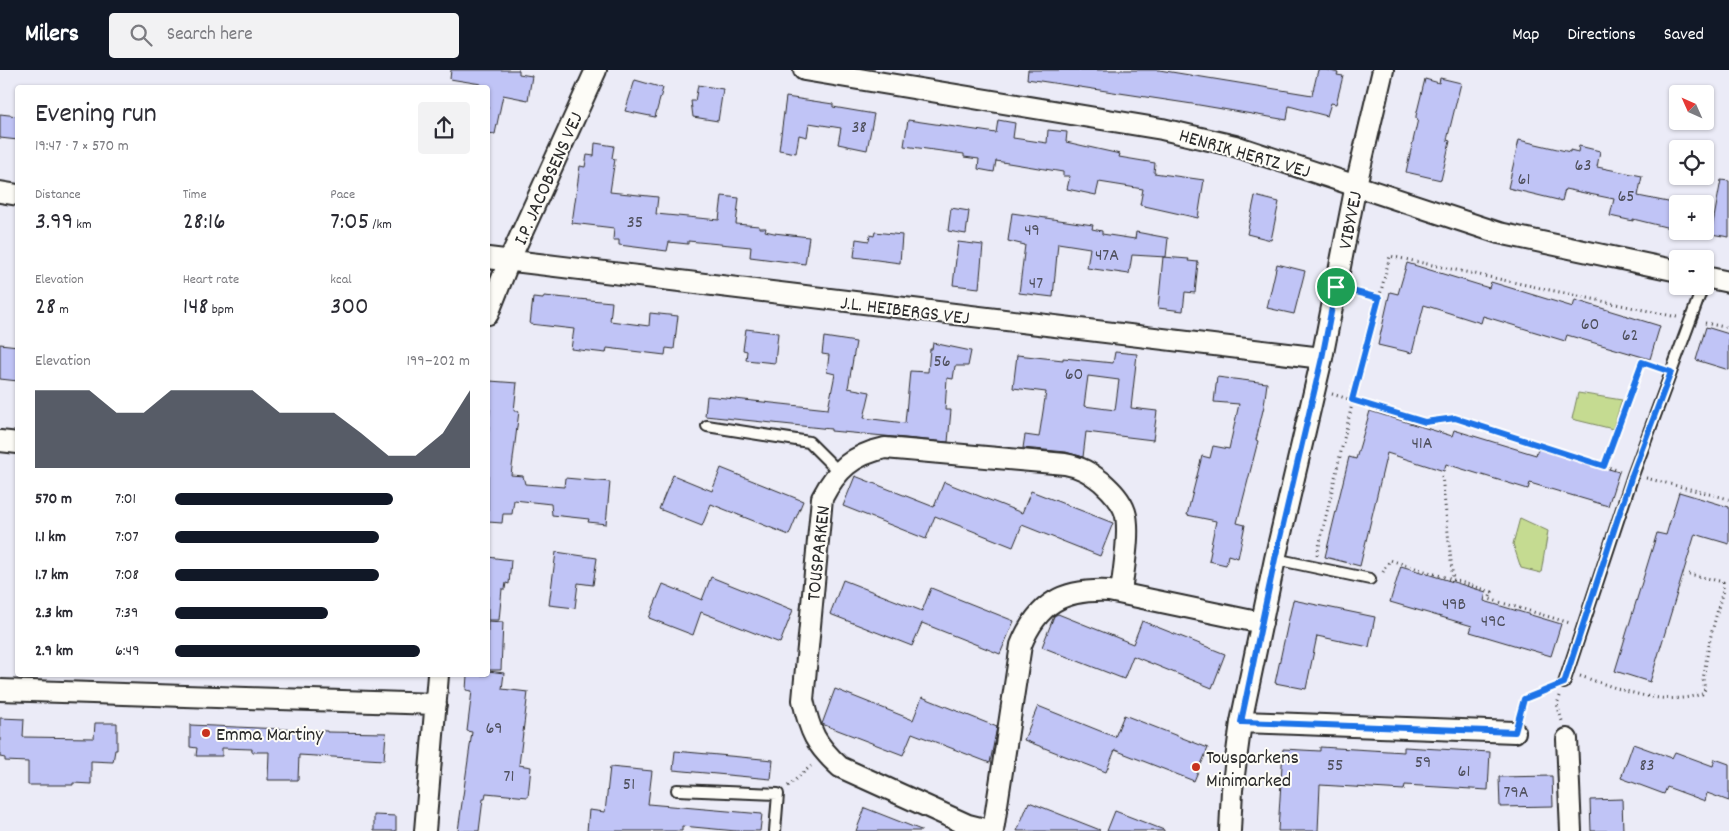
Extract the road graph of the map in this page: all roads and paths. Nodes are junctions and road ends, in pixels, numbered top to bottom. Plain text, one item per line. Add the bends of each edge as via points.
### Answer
1 (596, 70) edge
2 (804, 70) edge
3 (1383, 70) edge
4 (1356, 185) junction
5 (0, 192) edge
6 (15, 194) edge
7 (490, 258) edge
8 (510, 261) junction
9 (1669, 270) edge
10 (1714, 281) edge
11 (1729, 282) edge
12 (1336, 287) junction
13 (1699, 295) edge
14 (1379, 298) junction
15 (490, 309) edge
16 (1690, 320) junction
17 (1729, 328) edge
18 (1322, 358) junction
19 (1671, 372) junction
20 (1315, 389) junction
21 (1352, 400) junction
22 (707, 426) dead end
23 (0, 441) edge
24 (15, 443) edge
25 (1604, 466) junction
26 (838, 472) junction
27 (1632, 475) junction
28 (1442, 476) dead end
29 (1729, 499) edge
30 (1275, 559) junction
31 (1314, 567) junction
32 (1689, 574) dead end
33 (1370, 579) joint
34 (1453, 580) junction
35 (1122, 593) junction
36 (1262, 623) junction
37 (1582, 627) junction
38 (1567, 672) junction
39 (438, 677) edge
40 (1564, 683) junction
41 (0, 690) edge
42 (436, 704) junction
43 (1241, 722) junction
44 (1515, 732) joint
45 (1567, 739) joint
46 (825, 754) junction
47 (677, 790) dead end
48 (778, 794) junction
49 (425, 831) edge
50 (775, 831) edge
51 (992, 831) edge
52 (1230, 831) edge
53 (1571, 831) edge

1 - 8 street, I.P. JACOBSENS VEJ
2 - 4 street, HENRIK HERTZ VEJ via 1162,129 1235,146
3 - 4 street, VIBYVEJ
4 - 9 street, HENRIK HERTZ VEJ via 1499,233
4 - 12 street, VIBYVEJ
5 - 6 street
7 - 8 street, J.L. HEIBERGS VEJ
8 - 15 street, I.P. JACOBSENS VEJ
8 - 18 street, J.L. HEIBERGS VEJ
10 - 11 street
12 - 14 path
12 - 18 street, VIBYVEJ
13 - 16 lane
14 - 16 path via 1390,256
14 - 21 path
16 - 17 path
16 - 19 lane
18 - 20 street, VIBYVEJ
19 - 25 path via 1642,362
19 - 27 lane
20 - 21 path
20 - 30 street, VIBYVEJ
21 - 25 path via 1425,422 1455,418
21 - 31 path
22 - 26 lane via 809,442
23 - 24 street
25 - 27 path
26 - 35 street, TOUSPARKEN via 869,451 885,448 1081,467 1108,487 1126,514
26 - 46 street, TOUSPARKEN via 822,498 803,700 808,723
27 - 29 path
27 - 37 lane
28 - 34 path
30 - 31 lane
30 - 36 street, VIBYVEJ
31 - 33 lane
32 - 38 path via 1723,582 1702,694 1687,699 1651,698
33 - 34 path via 1382,574 1390,560
34 - 37 path via 1492,592 1489,599
35 - 36 street, TOUSPARKEN
35 - 51 street, TOUSPARKEN via 1090,590 1073,593 1053,602 1028,628 1021,645
36 - 43 street, VIBYVEJ
37 - 38 lane
38 - 40 lane
39 - 42 street
40 - 44 path via 1524,699
40 - 45 path via 1557,704
41 - 42 street
42 - 49 street
43 - 44 street
43 - 52 street, VIBYVEJ
45 - 53 street
46 - 48 path
46 - 51 street, TOUSPARKEN via 840,767 968,825
47 - 48 lane
48 - 50 lane

